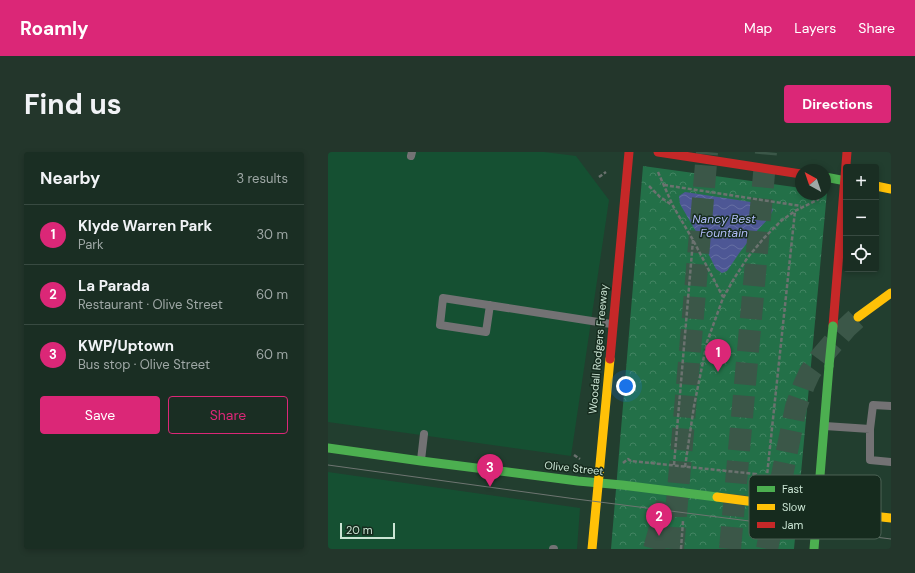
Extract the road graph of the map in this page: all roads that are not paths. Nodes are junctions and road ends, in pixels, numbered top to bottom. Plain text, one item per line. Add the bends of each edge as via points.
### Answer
1 (629, 152) edge
2 (658, 152) edge
3 (847, 152) edge
4 (846, 164) edge
5 (795, 173) edge
6 (831, 178) edge
7 (843, 180) edge
8 (879, 187) edge
9 (891, 189) edge
10 (843, 200) edge
11 (891, 293) edge
12 (490, 305) junction
13 (858, 317) tunnel mouth
14 (612, 325) junction
15 (891, 406) edge
16 (824, 426) junction
17 (870, 429) junction
18 (424, 434) dead end
19 (328, 448) edge
20 (421, 461) junction
21 (891, 462) edge
22 (820, 475) edge
23 (598, 483) junction
24 (749, 501) edge
25 (881, 517) edge
26 (891, 518) edge
27 (815, 539) edge
28 (592, 549) edge
29 (814, 549) edge

1 - 14 main road, Woodall Rodgers Freeway
2 - 5 main road
3 - 4 main road
6 - 7 main road
8 - 9 main road
10 - 16 main road, bridge
11 - 13 main road
12 - 12 lane via 443,298 439,328 486,332
12 - 14 lane
14 - 23 main road, Woodall Rodgers Freeway
15 - 17 lane via 873,405
16 - 17 lane
16 - 22 main road
17 - 21 lane via 870,460
18 - 20 lane
19 - 20 main road, Olive Street
20 - 23 main road, Olive Street
23 - 24 main road, Olive Street
23 - 28 main road, Woodall Rodgers Freeway
25 - 26 main road, Olive Street
27 - 29 main road

